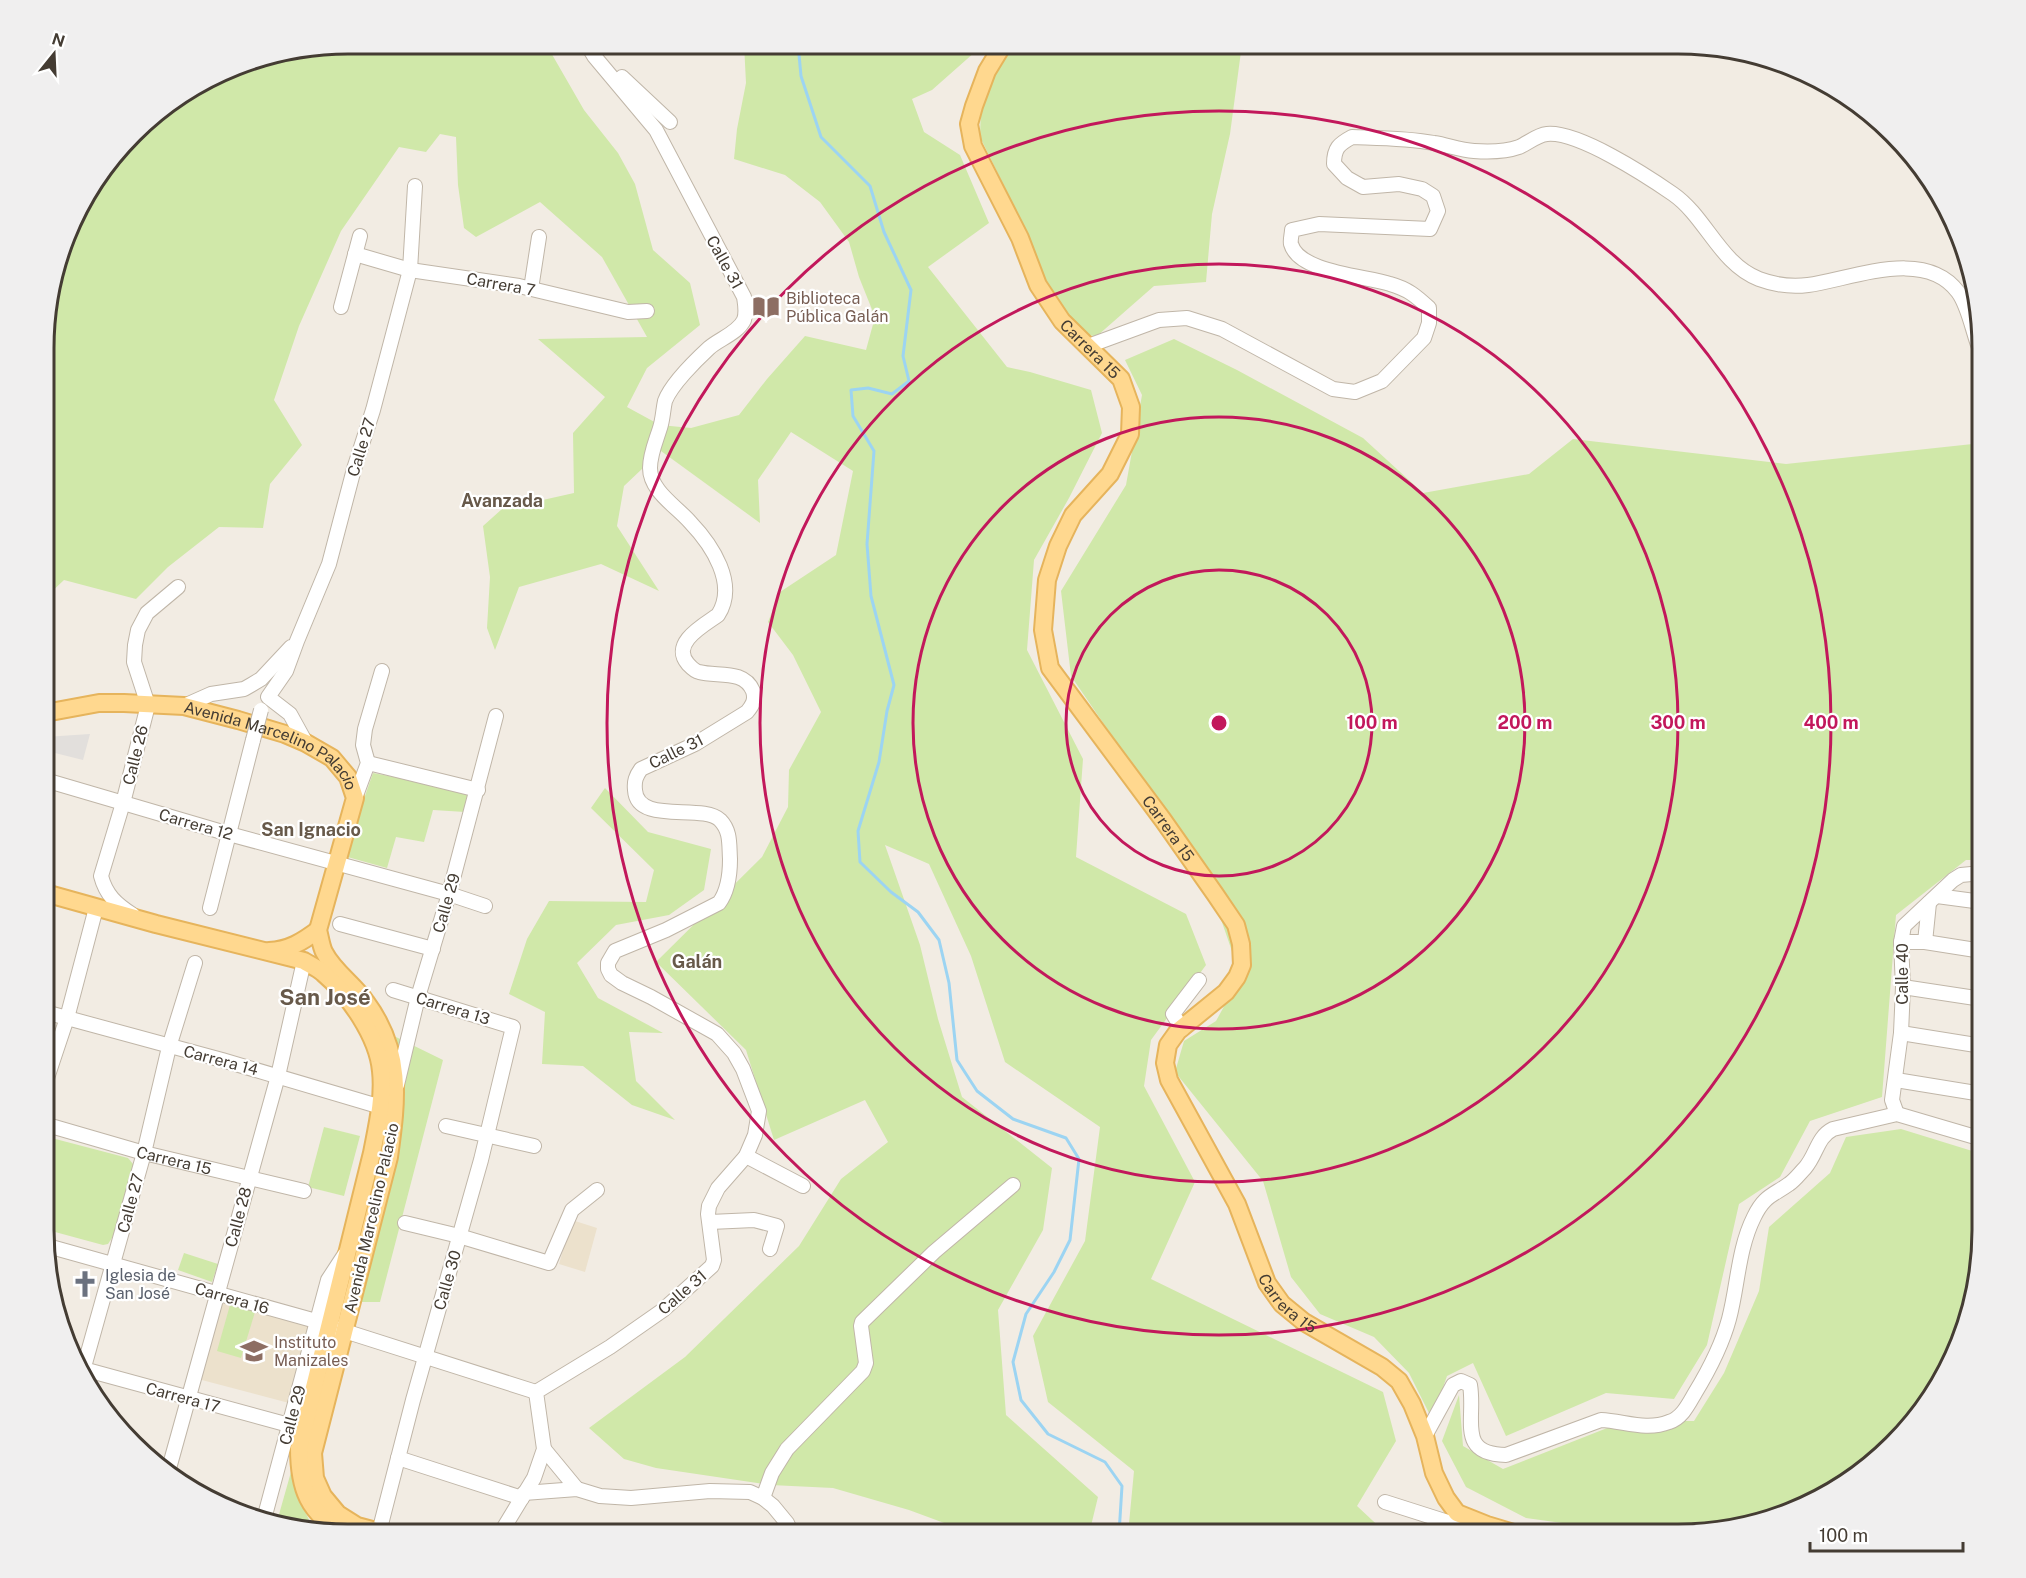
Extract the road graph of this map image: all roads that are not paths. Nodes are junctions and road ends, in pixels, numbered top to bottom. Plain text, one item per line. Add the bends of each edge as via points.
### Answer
1 (594, 54) edge
2 (596, 54) edge
3 (996, 54) edge
4 (670, 122) dead end
5 (415, 186) dead end
6 (360, 236) dead end
7 (539, 237) dead end
8 (355, 254) junction
9 (410, 270) junction
10 (531, 289) junction
11 (341, 307) dead end
12 (647, 311) dead end
13 (1970, 320) edge
14 (1089, 346) junction
15 (178, 587) dead end
16 (297, 641) junction
17 (382, 671) dead end
18 (265, 704) junction
19 (148, 705) junction
20 (184, 706) junction
21 (54, 711) edge
22 (496, 716) dead end
23 (306, 743) junction
24 (368, 764) junction
25 (54, 783) edge
26 (478, 790) junction
27 (355, 798) junction
28 (123, 803) junction
29 (229, 834) junction
30 (338, 865) junction
31 (1972, 874) edge
32 (449, 894) junction
33 (54, 896) edge
34 (1933, 900) junction
35 (1972, 902) edge
36 (485, 906) dead end
37 (96, 908) junction
38 (210, 908) dead end
39 (141, 920) junction
40 (340, 924) dead end
41 (318, 930) junction
42 (1901, 942) junction
43 (1925, 942) junction
44 (433, 948) junction
45 (1972, 949) edge
46 (259, 951) junction
47 (304, 961) junction
48 (195, 963) dead end
49 (1199, 980) dead end
50 (1904, 987) junction
51 (393, 990) dead end
52 (418, 997) junction
53 (1972, 997) edge
54 (54, 1014) edge
55 (67, 1018) junction
56 (513, 1027) joint
57 (1182, 1029) junction
58 (1901, 1033) junction
59 (1972, 1044) edge
60 (169, 1047) junction
61 (54, 1057) edge
62 (278, 1076) junction
63 (1896, 1080) junction
64 (396, 1089) junction
65 (1972, 1092) edge
66 (388, 1109) junction
67 (1896, 1114) junction
68 (446, 1126) dead end
69 (54, 1127) edge
70 (486, 1135) junction
71 (1972, 1136) edge
72 (534, 1146) dead end
73 (144, 1153) junction
74 (746, 1156) junction
75 (248, 1179) junction
76 (1013, 1185) dead end
77 (803, 1186) dead end
78 (597, 1190) dead end
79 (304, 1191) dead end
80 (710, 1222) junction
81 (405, 1223) dead end
82 (459, 1236) junction
83 (55, 1248) edge
84 (770, 1249) dead end
85 (114, 1264) junction
86 (217, 1293) junction
87 (330, 1326) junction
88 (425, 1357) junction
89 (84, 1359) edge
90 (91, 1373) edge
91 (536, 1392) junction
92 (189, 1399) junction
93 (289, 1425) junction
94 (1425, 1436) junction
95 (544, 1449) junction
96 (398, 1458) junction
97 (170, 1464) edge
98 (577, 1489) junction
99 (523, 1495) junction
100 (763, 1498) junction
101 (1385, 1502) dead end
102 (266, 1512) edge
103 (328, 1523) edge
104 (354, 1524) edge
105 (385, 1524) edge
106 (506, 1524) edge
107 (786, 1524) edge
108 (1454, 1524) edge

1 - 74 street, Calle 31 via 656,130 744,297 746,310 744,321 709,347 670,392 650,472 666,499 691,522 724,573 721,611 687,639 683,648 685,660 700,673 745,680 755,698 747,712 695,744 641,769 634,781 635,794 645,806 659,811 702,812 719,820 729,836 730,872 719,903 615,951 608,966 611,975 622,983 717,1034 734,1053 759,1111
2 - 4 street
3 - 14 main road, Carrera 15 via 969,124 973,146 1020,237 1038,285 1062,321
5 - 9 street, Calle 27
6 - 8 street
7 - 10 street
8 - 9 street, Carrera 7
8 - 11 street
9 - 10 street, Carrera 7
9 - 16 street, Calle 27 via 329,564
10 - 12 street, Carrera 7 via 628,312
13 - 14 street via 1961,296 1952,285 1940,276 1917,270 1881,269 1809,285 1759,279 1740,269 1688,206 1672,193 1575,140 1545,134 1501,151 1473,151 1432,142 1352,137 1334,151 1334,164 1347,178 1363,187 1399,184 1422,189 1433,196 1438,211 1430,229 1319,224 1292,230 1291,244 1299,257 1347,276 1389,283 1413,293 1428,308 1424,338 1382,381 1355,392 1333,389 1222,329 1187,318 1159,320
14 - 57 main road, Carrera 15 via 1121,379 1131,407 1130,434 1110,474 1073,515 1058,546 1047,580 1043,630 1050,668 1236,925 1242,944 1242,965 1237,977 1226,992
15 - 19 street, Calle 26 via 147,613 138,630 134,662
16 - 18 street, Calle 27 via 286,671
16 - 20 street via 269,672 251,685 211,694
17 - 24 street via 364,729
18 - 23 street via 290,714
18 - 29 street, bridge
19 - 20 main road, Avenida Marcelino Palacio
19 - 21 main road, Avenida Marcelino Palacio via 99,703
19 - 28 street, Calle 26
20 - 23 main road, Avenida Marcelino Palacio
22 - 26 street, Calle 29
23 - 27 main road, Avenida Marcelino Palacio via 332,758 348,777
24 - 26 street
24 - 27 street
25 - 28 street, Carrera 12
26 - 32 street, Calle 29
27 - 30 main road, Avenida Marcelino Palacio
28 - 29 street, Carrera 12
28 - 39 street, Calle 26 via 101,876 110,898
29 - 30 street, Carrera 12
29 - 38 street
30 - 32 street, Carrera 12
30 - 41 main road, Avenida Marcelino Palacio
31 - 34 street, Calle 40 via 1953,880
32 - 36 street, Carrera 12
32 - 44 street, Calle 29
33 - 37 main road, Avenida Marcelino Palacio
34 - 35 street
34 - 42 street, Calle 40 via 1904,926
34 - 43 street
37 - 39 main road, Avenida Marcelino Palacio
37 - 55 street
39 - 46 main road, Avenida Marcelino Palacio
40 - 44 street
41 - 46 main road via 301,943
41 - 64 main road, Avenida Marcelino Palacio via 330,962 367,1002 381,1027 394,1059
42 - 43 street
42 - 50 street, Calle 40
43 - 45 street
44 - 52 street, Calle 29
46 - 47 main road, Avenida Marcelino Palacio
47 - 62 street, Calle 28
47 - 66 main road, Avenida Marcelino Palacio via 323,973 357,1011 378,1049
48 - 60 street, Calle 27
49 - 57 street via 1173,1014
50 - 53 street
50 - 58 street, Calle 40
51 - 52 street, Carrera 13
52 - 56 street, Carrera 13
52 - 64 street, Calle 29
54 - 55 street, Carrera 14
55 - 60 street, Carrera 14
55 - 61 street
56 - 70 street, Calle 30
57 - 94 main road, Carrera 15 via 1168,1045 1169,1080 1237,1203 1267,1283 1282,1304 1304,1322 1399,1381
58 - 59 street
58 - 63 street, Calle 40
60 - 62 street, Carrera 14
60 - 73 street, Calle 27
62 - 66 street, Carrera 14
62 - 75 street, Calle 28
63 - 65 street
63 - 67 street, Calle 40 via 1892,1100
64 - 66 main road, Avenida Marcelino Palacio
66 - 87 main road, Avenida Marcelino Palacio via 372,1154
66 - 87 main road, Avenida Marcelino Palacio via 389,1157
67 - 71 street
67 - 94 street via 1824,1133 1811,1161 1791,1183 1767,1197 1754,1217 1740,1258 1729,1319 1712,1365 1679,1418 1653,1426 1601,1420 1506,1455 1491,1455 1474,1443 1472,1394 1470,1385 1461,1381 1453,1385
68 - 70 street
69 - 73 street, Carrera 15
70 - 72 street
70 - 82 street, Calle 30
73 - 75 street, Carrera 15
73 - 85 street, Calle 27
74 - 77 street
74 - 80 street, Calle 31 via 718,1188 708,1214
75 - 79 street, Carrera 15
75 - 86 street, Calle 28
76 - 100 street via 934,1252 862,1322 866,1363 863,1371 787,1449
78 - 82 street via 572,1209 549,1263
80 - 84 street via 754,1220 777,1226
80 - 91 street, Calle 31 via 712,1266 663,1310
81 - 82 street
82 - 88 street, Calle 30
83 - 85 street, Carrera 16
85 - 86 street, Carrera 16
85 - 89 street, Calle 27
86 - 87 street, Carrera 16
86 - 92 street, Calle 28
87 - 88 street, Carrera 16
87 - 93 street, Calle 29
87 - 103 main road, Avenida Marcelino Palacio via 299,1448 299,1473 306,1495
87 - 104 main road, Avenida Marcelino Palacio via 313,1453 315,1478 338,1514
88 - 91 street, Carrera 16
88 - 96 street, Calle 30
90 - 92 street, Carrera 17
91 - 95 street
92 - 93 street, Carrera 17
92 - 97 street, Calle 28
93 - 102 street, Calle 29
94 - 108 main road, Carrera 15 via 1434,1473
95 - 98 street
95 - 99 street
96 - 99 street
96 - 105 street, Calle 30
98 - 99 street
98 - 100 street via 600,1496 631,1498 710,1491 750,1492
99 - 106 street
100 - 107 street
101 - 108 street

